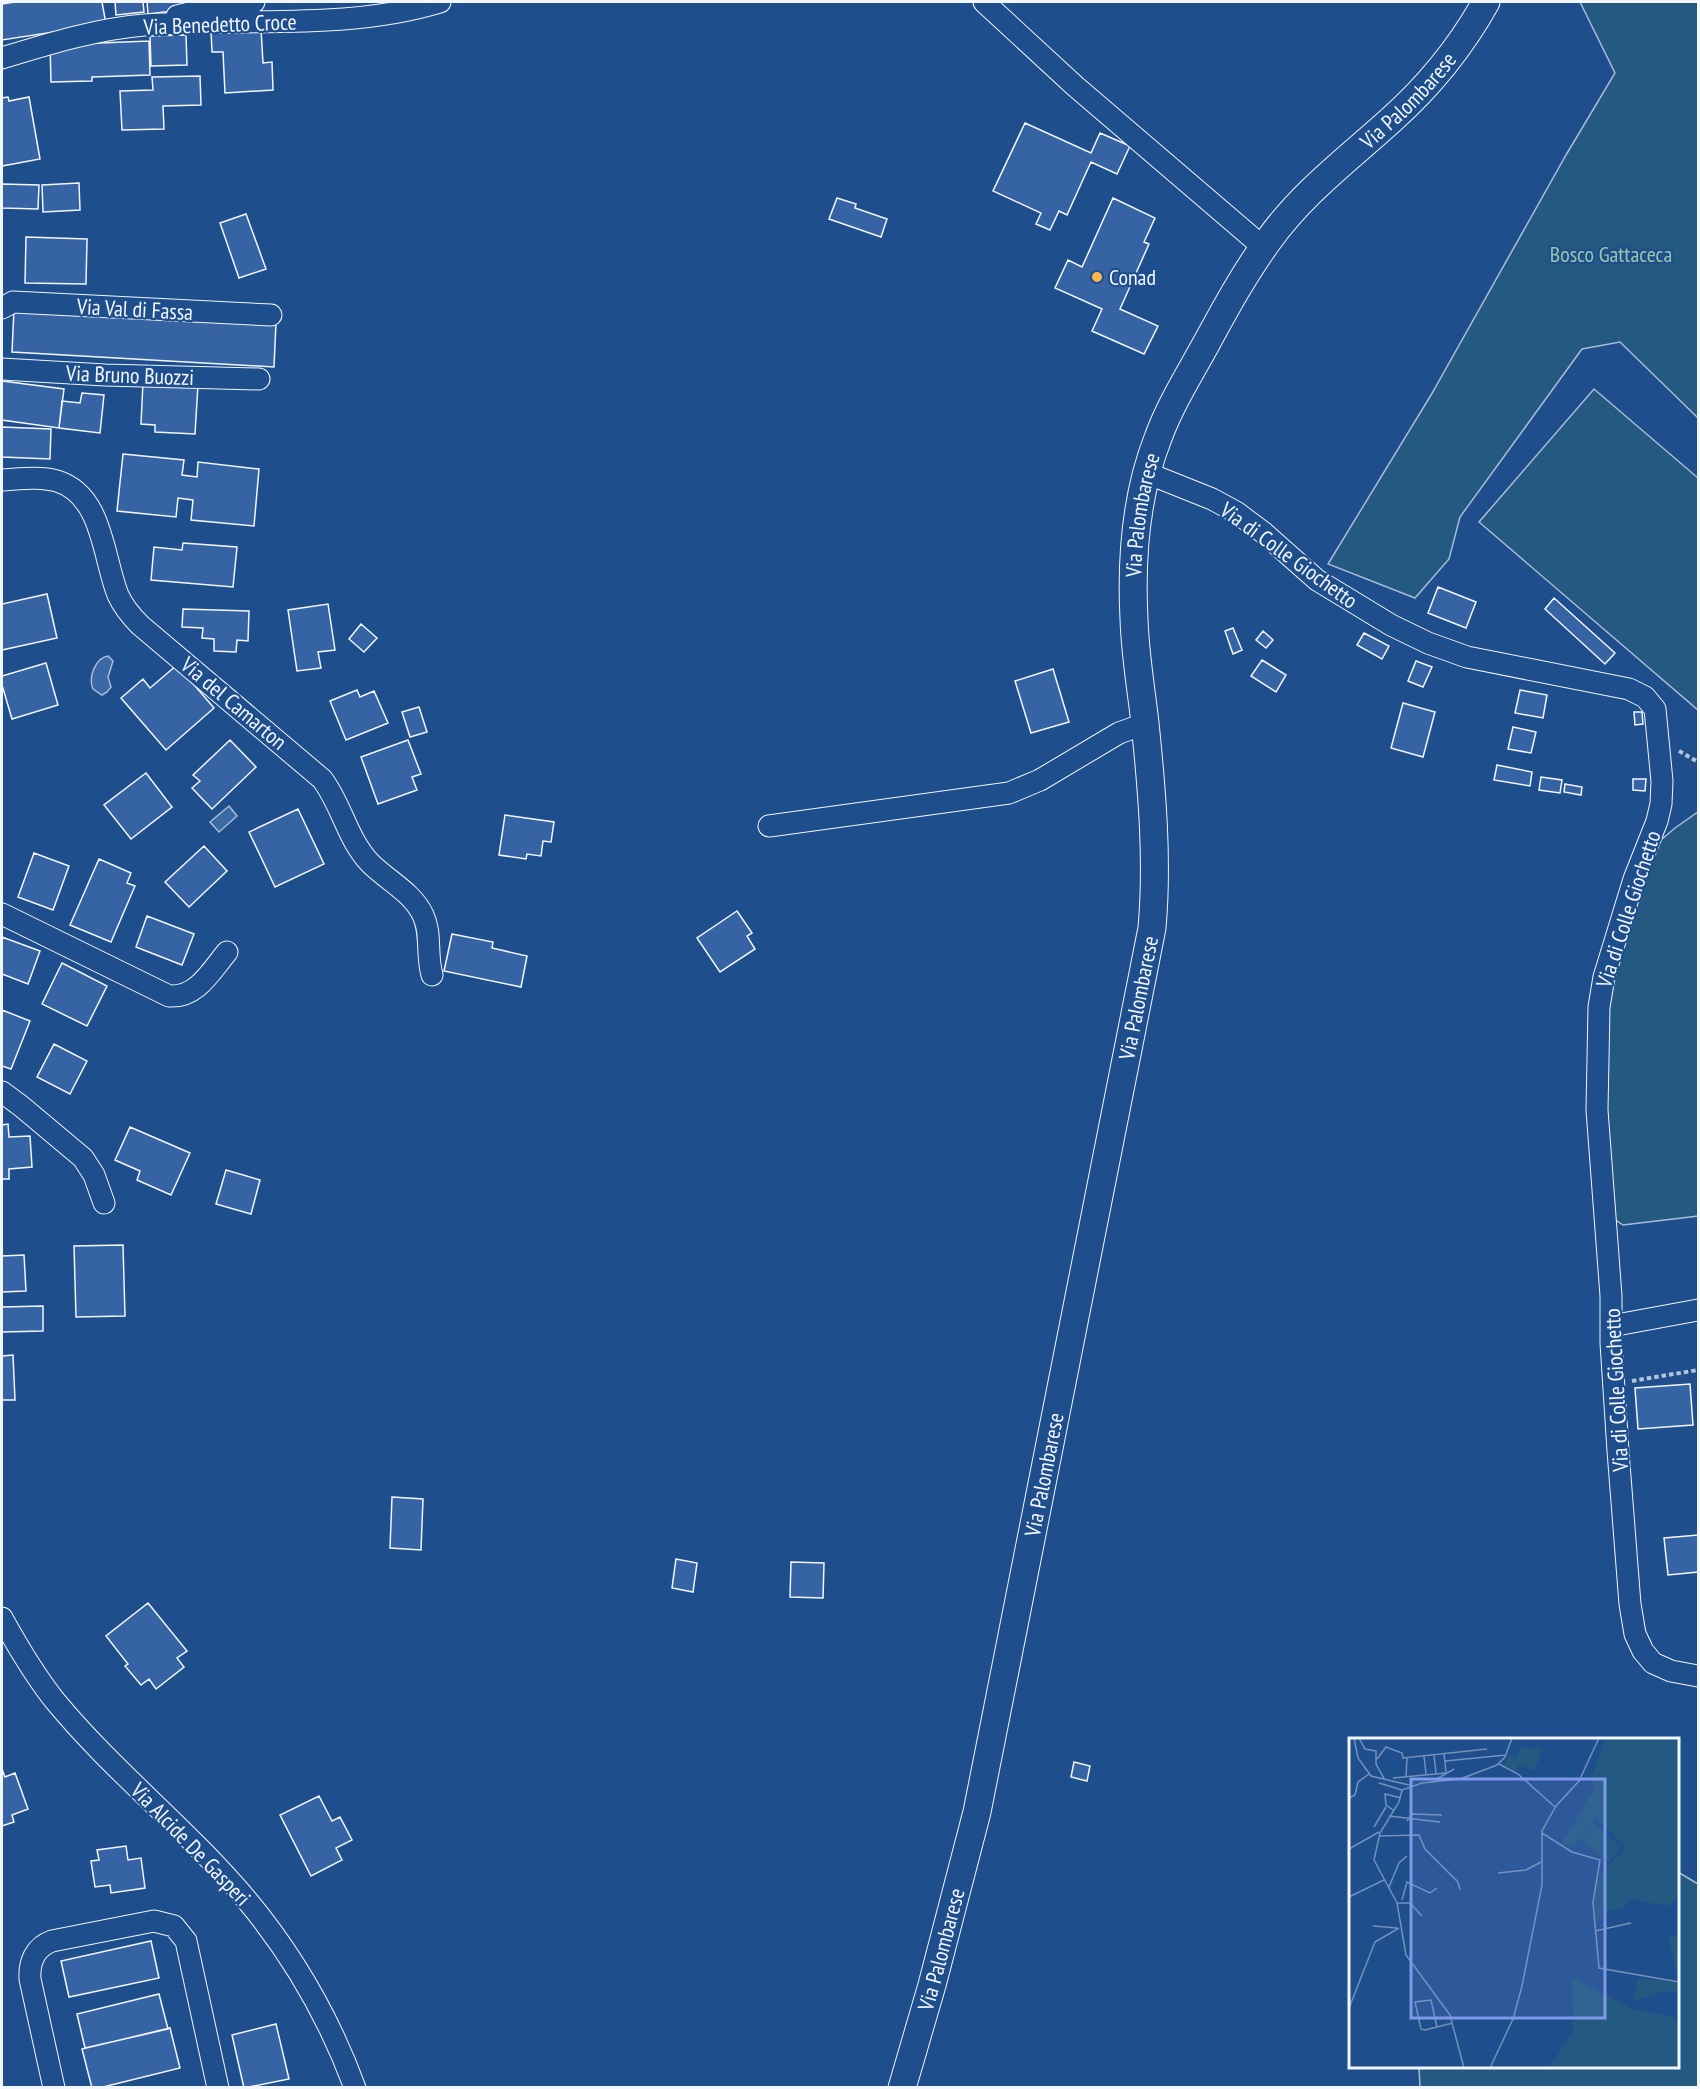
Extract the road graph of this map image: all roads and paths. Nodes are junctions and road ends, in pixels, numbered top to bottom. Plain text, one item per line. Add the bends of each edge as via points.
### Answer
1 (254, 2) edge
2 (440, 2) edge
3 (984, 2) edge
4 (1486, 2) edge
5 (144, 25) junction
6 (2, 57) edge
7 (1263, 247) junction
8 (2, 308) edge
9 (271, 315) dead end
10 (2, 369) edge
11 (260, 379) dead end
12 (1147, 473) junction
13 (2, 480) edge
14 (1145, 726) junction
15 (769, 826) dead end
16 (2, 914) edge
17 (227, 952) dead end
18 (432, 975) dead end
19 (2, 1092) edge
20 (104, 1203) dead end
21 (1698, 1310) edge
22 (1611, 1326) junction
23 (1698, 1371) edge
24 (1614, 1383) junction
25 (2, 1618) edge
26 (1698, 1676) edge
27 (54, 2088) edge
28 (218, 2088) edge
29 (355, 2088) edge
30 (902, 2088) edge

1 - 5 street via 218,6
2 - 5 street, Via Benedetto Croce via 394,13 337,19
3 - 7 street via 1075,86
4 - 7 main road, Via Palombarese via 1413,98 1311,191
5 - 6 street, Via Benedetto Croce via 68,39
7 - 12 main road, Via Palombarese via 1169,411
8 - 9 street, Via Val di Fassa via 13,302
10 - 11 street, Via Bruno Buozzi
12 - 14 main road, Via Palombarese via 1133,574 1134,632
12 - 22 street, Via di Colle Giochetto via 1236,512 1317,580 1421,640 1467,657 1625,688 1654,706 1661,804 1607,967 1599,1007 1597,1110
13 - 18 street, Via del Camarton via 57,481 82,498 96,522 113,581 129,614 322,779 362,853 421,911 428,928
14 - 15 street via 1119,733 1016,791
14 - 30 main road, Via Palombarese via 1155,871 1147,960 977,1812
16 - 17 street via 169,996 192,992
19 - 20 street via 83,1158
21 - 22 street
22 - 24 street, Via di Colle Giochetto
23 - 24 path
24 - 26 street, Via di Colle Giochetto via 1635,1634 1647,1658 1658,1666
25 - 29 street, Via Alcide De Gasperi via 39,1679 64,1711 225,1875 256,1912 302,1977
27 - 28 street via 30,1979 34,1955 52,1941 154,1921 174,1926 186,1941

